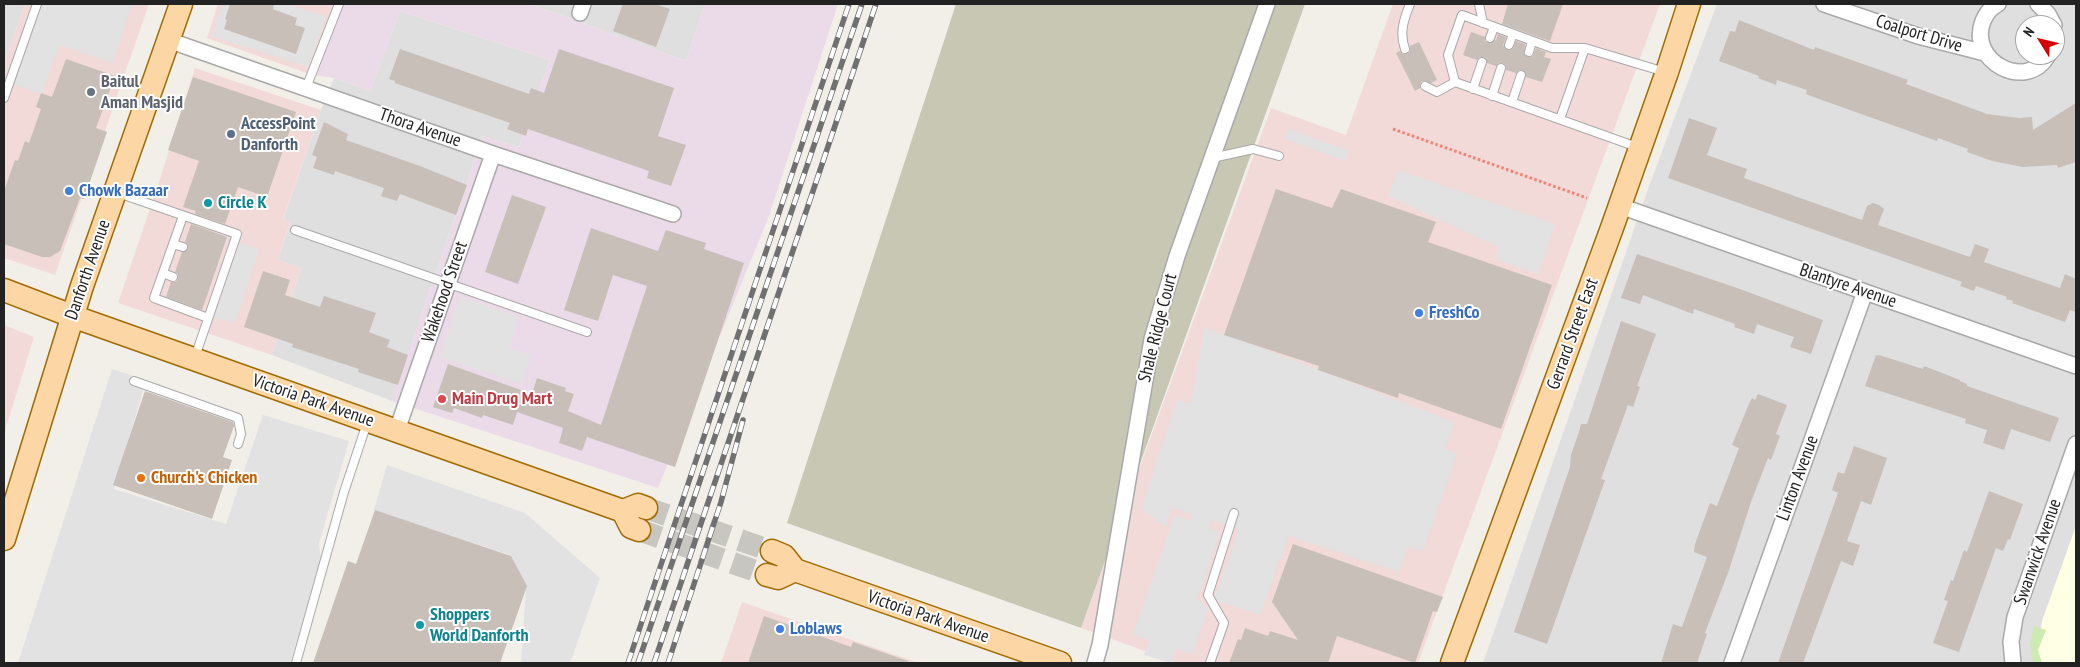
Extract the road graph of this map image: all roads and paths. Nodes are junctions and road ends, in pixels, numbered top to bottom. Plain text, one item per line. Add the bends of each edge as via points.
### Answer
1 (37, 4) edge
2 (181, 4) edge
3 (339, 4) edge
4 (1266, 4) edge
5 (1410, 4) edge
6 (1480, 4) edge
7 (1689, 4) edge
8 (1824, 4) edge
9 (1998, 4) edge
10 (2038, 4) edge
11 (2049, 15) edge
12 (1483, 23) junction
13 (1494, 27) junction
14 (1513, 34) junction
15 (1490, 38) dead end
16 (168, 40) junction
17 (1532, 41) junction
18 (1509, 45) dead end
19 (1405, 48) dead end
20 (1585, 48) junction
21 (1529, 52) dead end
22 (1985, 52) junction
23 (1482, 62) dead end
24 (2039, 65) edge
25 (1501, 68) dead end
26 (1667, 72) junction
27 (1521, 75) dead end
28 (1456, 82) junction
29 (1425, 86) dead end
30 (306, 88) junction
31 (1472, 89) junction
32 (1492, 96) junction
33 (4, 98) edge
34 (1512, 102) junction
35 (1560, 119) junction
36 (1393, 129) dead end
37 (1640, 148) junction
38 (493, 154) junction
39 (1279, 156) dead end
40 (1212, 158) junction
41 (115, 192) junction
42 (1587, 198) dead end
43 (1620, 206) junction
44 (673, 214) dead end
45 (183, 216) junction
46 (295, 230) dead end
47 (173, 244) junction
48 (183, 247) dead end
49 (219, 260) dead end
50 (227, 263) junction
51 (163, 273) junction
52 (173, 277) dead end
53 (448, 285) junction
54 (4, 290) edge
55 (1865, 292) junction
56 (72, 316) junction
57 (208, 318) junction
58 (587, 332) dead end
59 (194, 359) junction
60 (2076, 366) edge
61 (134, 381) dead end
62 (368, 420) junction
63 (396, 430) junction
64 (238, 444) dead end
65 (2076, 444) edge
66 (2073, 463) edge
67 (646, 508) tunnel mouth
68 (623, 511) junction
69 (1234, 513) dead end
70 (639, 530) tunnel mouth
71 (4, 538) edge
72 (772, 551) tunnel mouth
73 (795, 570) junction
74 (767, 574) tunnel mouth
75 (296, 663) edge
76 (1060, 663) edge
77 (1095, 663) edge
78 (1210, 663) edge
79 (1452, 663) edge
80 (1732, 663) edge
81 (2014, 663) edge

1 - 33 lane
2 - 16 main road, Danforth Avenue
3 - 30 lane
4 - 40 street, Shale Ridge Court
5 - 19 lane via 1401,39
6 - 12 lane
7 - 26 main road, Gerrard Street East
8 - 22 street, Coalport Drive via 1925,38
9 - 22 street, Coalport Drive via 1986,15 1981,27
10 - 11 street
12 - 13 lane
12 - 28 lane via 1462,16 1448,55
13 - 14 lane
13 - 15 lane
14 - 17 lane
14 - 18 lane
16 - 30 street, Thora Avenue
16 - 41 main road, Danforth Avenue
17 - 20 lane via 1552,48
17 - 21 lane
20 - 26 lane
20 - 35 lane
22 - 24 street, Coalport Drive via 2002,69 2014,72
23 - 31 lane
25 - 32 lane
26 - 37 main road, Gerrard Street East
27 - 34 lane
28 - 29 lane via 1437,92
28 - 31 lane
30 - 38 street, Thora Avenue
31 - 32 lane
32 - 34 lane
34 - 35 lane
35 - 37 lane
36 - 42 path
37 - 43 main road, Gerrard Street East
38 - 44 street, Thora Avenue
38 - 53 street, Wakehood Street
39 - 40 lane via 1253,149
40 - 77 street, Shale Ridge Court via 1152,339
41 - 45 lane
41 - 56 main road, Danforth Avenue
43 - 55 street, Blantyre Avenue
43 - 79 main road, Gerrard Street East
45 - 47 lane
45 - 50 lane via 237,234
46 - 53 lane
47 - 48 lane
47 - 51 lane
49 - 50 lane
50 - 57 lane via 213,291
51 - 52 lane
51 - 57 lane via 154,298
53 - 58 lane
53 - 63 street, Wakehood Street
54 - 56 main road, Victoria Park Avenue
55 - 60 street, Blantyre Avenue
55 - 80 street, Linton Avenue
56 - 59 main road, Victoria Park Avenue
56 - 71 main road, Danforth Avenue
57 - 59 lane
59 - 62 main road, Victoria Park Avenue
61 - 64 lane via 238,418 241,434
62 - 63 main road, Victoria Park Avenue
62 - 75 lane
63 - 68 main road, Victoria Park Avenue
65 - 66 street, Swanwick Avenue
66 - 81 street, Swanwick Avenue via 2015,617 2011,642
67 - 68 main road, Victoria Park Avenue via 638,505
68 - 70 main road via 631,527
69 - 78 lane via 1208,595 1224,623
72 - 73 main road, Victoria Park Avenue via 784,556
73 - 74 main road via 778,578
73 - 76 main road, Victoria Park Avenue

